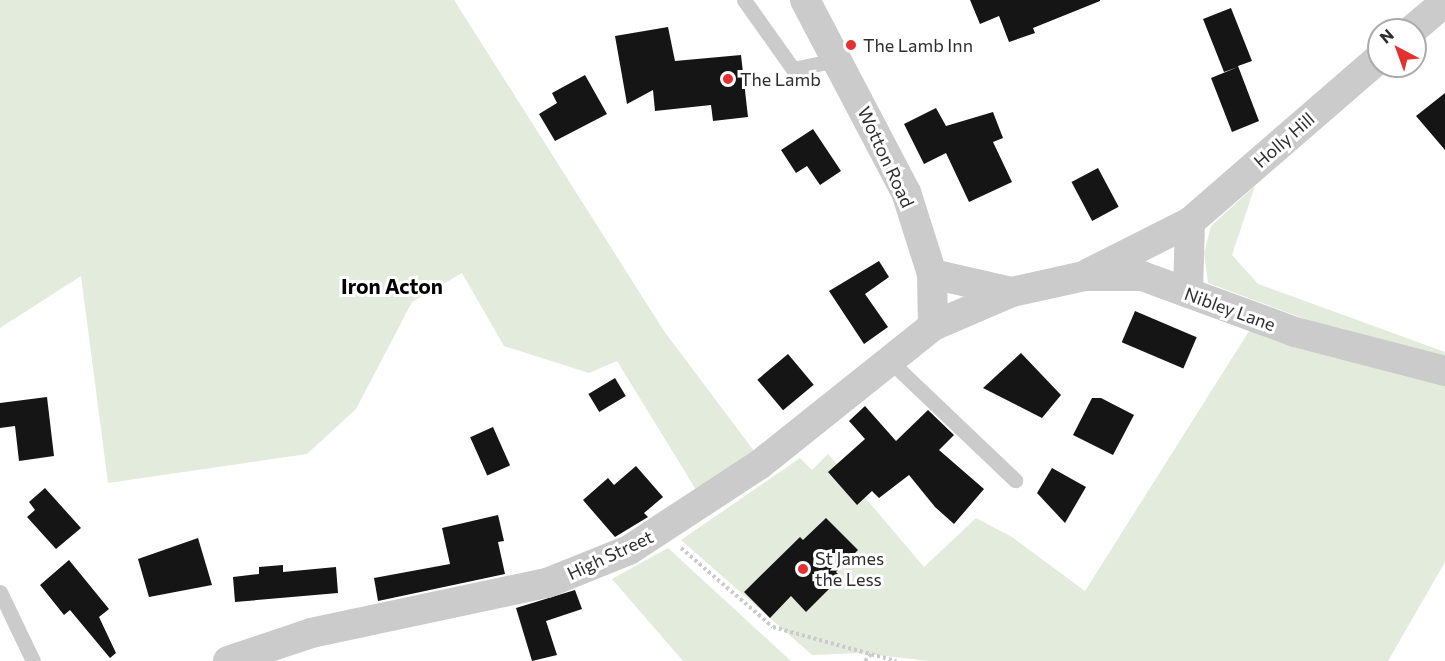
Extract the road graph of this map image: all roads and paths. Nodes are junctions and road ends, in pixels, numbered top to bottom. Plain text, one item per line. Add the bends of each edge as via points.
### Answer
1 (744, 0) edge
2 (805, 0) edge
3 (1445, 2) edge
4 (1426, 18) edge
5 (837, 60) junction
6 (1367, 68) edge
7 (1190, 222) junction
8 (932, 274) junction
9 (1084, 276) junction
10 (1012, 292) junction
11 (1188, 293) junction
12 (933, 326) junction
13 (890, 361) junction
14 (1445, 371) edge
15 (1015, 480) dead end
16 (677, 544) dead end
17 (0, 592) edge
18 (871, 654) junction
19 (33, 661) edge
20 (228, 661) edge
21 (865, 661) edge
22 (896, 661) edge

1 - 5 lane via 793,69
2 - 5 street, Wotton Road
3 - 4 street
5 - 8 street, Wotton Road via 906,192
6 - 7 street, Holly Hill
7 - 9 street, Holly Hill
7 - 11 street
8 - 10 street, Nibley Lane
8 - 12 street, Wotton Road
9 - 10 street, Nibley Lane
9 - 11 street, Nibley Lane via 1142,276
10 - 12 street, Nibley Lane
11 - 14 street, Nibley Lane via 1294,332
12 - 13 street, High Street
13 - 15 lane
13 - 20 street, High Street via 759,465 630,550 547,583 311,633
16 - 18 path via 773,627
17 - 19 lane
18 - 21 path
18 - 22 path

